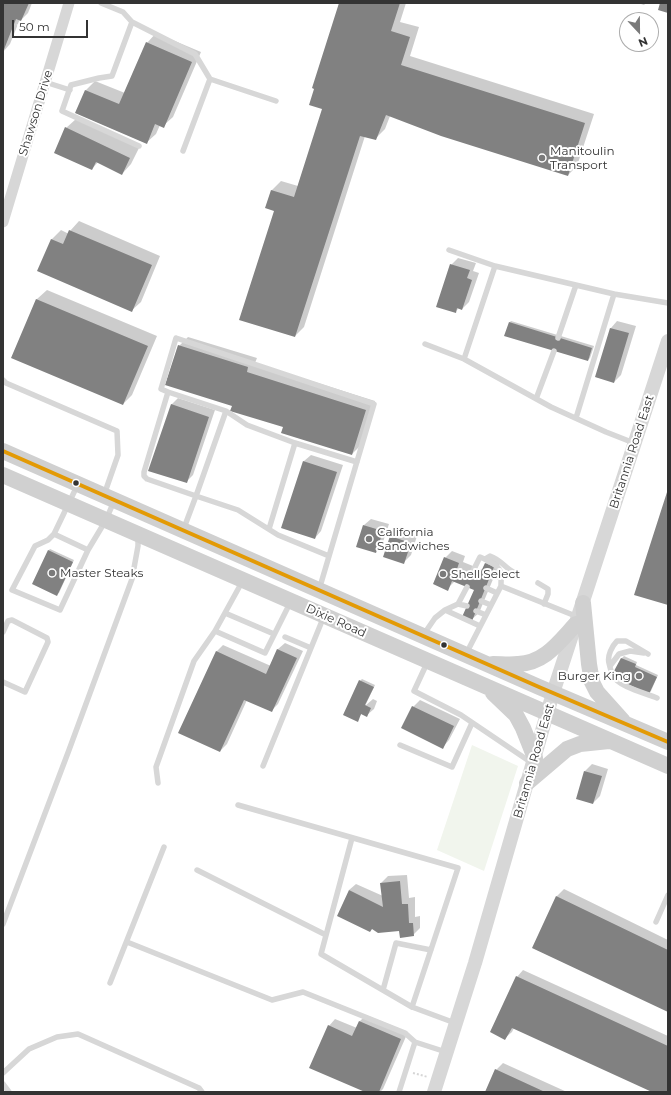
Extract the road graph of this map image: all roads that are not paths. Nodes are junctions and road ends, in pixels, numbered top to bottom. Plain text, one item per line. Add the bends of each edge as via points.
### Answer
1 (69, 3) edge
2 (101, 3) edge
3 (132, 22) junction
4 (210, 79) junction
5 (45, 82) junction
6 (70, 90) junction
7 (276, 101) dead end
8 (139, 146) dead end
9 (183, 150) dead end
10 (3, 222) edge
11 (449, 250) dead end
12 (495, 266) junction
13 (576, 285) junction
14 (614, 294) junction
15 (668, 303) edge
16 (558, 338) dead end
17 (668, 341) edge
18 (425, 344) dead end
19 (554, 351) dead end
20 (464, 359) junction
21 (3, 380) edge
22 (168, 392) junction
23 (536, 399) junction
24 (226, 411) junction
25 (576, 418) junction
26 (295, 443) junction
27 (635, 443) junction
28 (3, 451) edge
29 (357, 462) junction
30 (3, 475) edge
31 (78, 484) junction
32 (196, 496) junction
33 (109, 498) junction
34 (68, 504) junction
35 (106, 520) junction
36 (269, 529) junction
37 (183, 530) junction
38 (54, 534) junction
39 (138, 534) junction
40 (88, 550) junction
41 (329, 556) junction
42 (485, 559) junction
43 (476, 565) junction
44 (483, 568) dead end
45 (492, 574) dead end
46 (517, 574) dead end
47 (471, 575) dead end
48 (501, 578) junction
49 (244, 580) junction
50 (538, 583) dead end
51 (501, 586) junction
52 (486, 588) dead end
53 (319, 590) junction
54 (497, 593) junction
55 (471, 596) dead end
56 (291, 601) junction
57 (481, 601) dead end
58 (458, 604) junction
59 (544, 604) junction
60 (491, 605) junction
61 (467, 606) dead end
62 (445, 610) junction
63 (476, 611) dead end
64 (225, 613) junction
65 (486, 615) junction
66 (579, 615) junction
67 (324, 616) junction
68 (480, 626) junction
69 (215, 631) junction
70 (3, 632) edge
71 (274, 634) junction
72 (423, 636) junction
73 (285, 637) dead end
74 (312, 648) junction
75 (466, 655) junction
76 (428, 661) junction
77 (486, 664) junction
78 (610, 666) junction
79 (3, 682) edge
80 (486, 686) junction
81 (553, 694) junction
82 (657, 698) dead end
83 (548, 713) junction
84 (472, 723) junction
85 (626, 725) junction
86 (611, 741) junction
87 (668, 742) edge
88 (400, 745) dead end
89 (534, 761) junction
90 (262, 766) dead end
91 (668, 766) edge
92 (528, 782) junction
93 (158, 783) dead end
94 (238, 805) dead end
95 (352, 838) junction
96 (164, 847) dead end
97 (197, 870) dead end
98 (668, 894) edge
99 (656, 922) dead end
100 (3, 924) edge
101 (326, 935) junction
102 (127, 942) junction
103 (431, 950) junction
104 (110, 984) dead end
105 (383, 990) junction
106 (412, 1007) junction
107 (456, 1023) junction
108 (415, 1042) junction
109 (446, 1052) junction
110 (3, 1073) edge
111 (3, 1084) edge
112 (436, 1086) edge
113 (10, 1092) edge
114 (202, 1092) edge
115 (399, 1092) edge

1 - 5 street, Shawson Drive
2 - 3 lane via 123,12
3 - 4 lane via 195,54
3 - 6 lane via 112,76 71,85
4 - 7 lane
4 - 9 lane
5 - 6 lane
5 - 10 street, Shawson Drive
6 - 8 lane via 62,111
11 - 12 lane
12 - 13 lane
12 - 20 lane
13 - 14 lane
13 - 16 lane
14 - 15 lane
14 - 25 lane
17 - 27 street, Britannia Road East
18 - 20 lane
19 - 23 lane
20 - 23 lane
21 - 33 lane via 117,431 118,455
22 - 24 lane
22 - 29 lane via 161,389 176,338 374,404
22 - 32 lane via 144,476
23 - 25 lane
24 - 26 lane via 248,425
24 - 32 lane
25 - 27 lane
26 - 29 lane
26 - 36 lane
27 - 66 street, Britannia Road East
28 - 31 main road, Dixie Road
29 - 41 lane
30 - 34 main road, Dixie Road
31 - 33 main road, Dixie Road
31 - 34 lane
32 - 36 lane via 238,510
32 - 37 lane
33 - 35 lane
33 - 37 main road, Dixie Road
34 - 35 main road, Dixie Road
34 - 38 lane
35 - 39 main road, Dixie Road
35 - 40 lane
36 - 41 lane
37 - 53 main road, Dixie Road
38 - 40 lane
38 - 40 lane via 35,546 12,590 60,610
39 - 49 main road, Dixie Road
39 - 100 lane via 130,585
41 - 53 lane
42 - 43 lane via 480,558
42 - 46 lane via 490,556 495,558
42 - 48 lane via 498,566
43 - 44 lane
43 - 47 lane
45 - 48 lane
48 - 51 lane
49 - 56 main road, Dixie Road
49 - 64 lane
50 - 59 lane via 548,589
51 - 54 lane
51 - 59 lane
52 - 54 lane
53 - 72 main road, Dixie Road
54 - 60 lane
55 - 58 lane via 465,590
56 - 67 main road, Dixie Road
56 - 71 lane
57 - 60 lane
58 - 61 lane
58 - 62 lane
59 - 66 lane
60 - 65 lane
62 - 68 lane
62 - 72 lane via 435,618
63 - 65 lane
64 - 69 lane
64 - 71 lane
65 - 68 lane
66 - 77 main road via 550,652 536,660 519,664
66 - 81 street, Britannia Road East
66 - 85 main road via 592,682 597,692
67 - 74 lane
67 - 76 main road, Dixie Road
68 - 75 lane
69 - 71 lane via 265,653
69 - 93 lane via 194,661 156,767
70 - 79 lane via 8,621 12,620 47,638 48,642 24,692
72 - 75 main road, Dixie Road
73 - 74 lane
74 - 90 lane
75 - 77 main road, Dixie Road
76 - 80 main road, Dixie Road
76 - 84 lane via 414,690
77 - 81 main road, Dixie Road
78 - 78 lane via 608,659 612,645 617,641 626,641 648,654 630,651 619,654
78 - 82 lane via 618,682
80 - 83 main road, Dixie Road
80 - 89 main road via 516,715
81 - 83 street, Britannia Road East
81 - 85 main road, Dixie Road
83 - 86 main road, Dixie Road
83 - 89 street, Britannia Road East
84 - 88 lane via 452,767
84 - 89 lane
85 - 87 main road, Dixie Road
86 - 91 main road, Dixie Road
86 - 92 main road via 580,744 567,749
89 - 92 street, Britannia Road East
92 - 107 street, Britannia Road East
94 - 95 lane
95 - 101 lane
95 - 103 lane via 458,868
96 - 102 lane
97 - 101 lane
98 - 99 lane
101 - 105 lane via 321,954
102 - 104 lane
102 - 108 lane via 272,1000 303,992 405,1033
103 - 105 lane via 396,943
103 - 106 lane
105 - 106 lane
106 - 107 lane
107 - 109 street, Britannia Road East
108 - 109 lane
108 - 115 lane
109 - 112 street, Britannia Road East
110 - 114 lane via 29,1048 57,1037 78,1034 199,1088
111 - 113 lane

